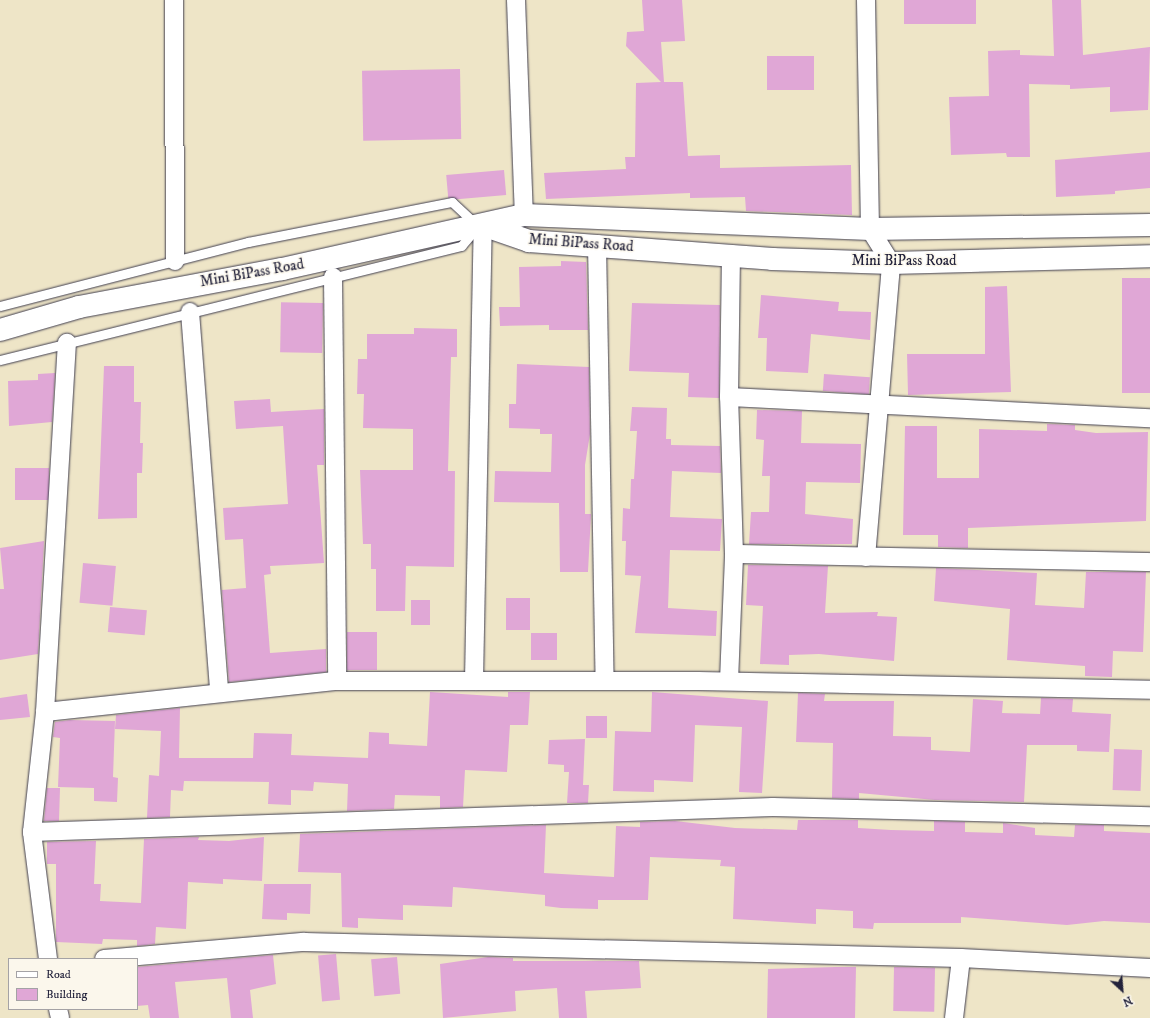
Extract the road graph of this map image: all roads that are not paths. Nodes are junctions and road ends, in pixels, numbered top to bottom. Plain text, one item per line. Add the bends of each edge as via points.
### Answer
1 (174, 0) edge
2 (516, 0) edge
3 (866, 0) edge
4 (524, 215) junction
5 (1150, 225) edge
6 (481, 226) junction
7 (870, 229) junction
8 (597, 244) junction
9 (731, 254) junction
10 (1150, 256) edge
11 (175, 261) junction
12 (891, 263) junction
13 (333, 277) junction
14 (0, 306) edge
15 (190, 312) junction
16 (0, 330) edge
17 (67, 343) junction
18 (0, 360) edge
19 (729, 397) junction
20 (881, 406) junction
21 (1150, 418) edge
22 (734, 554) junction
23 (866, 557) junction
24 (1150, 562) edge
25 (337, 681) junction
26 (474, 681) junction
27 (606, 681) junction
28 (729, 681) junction
29 (1150, 690) edge
30 (219, 693) junction
31 (45, 712) junction
32 (1150, 816) edge
33 (32, 832) junction
34 (48, 958) edge
35 (116, 958) edge
36 (961, 958) junction
37 (1150, 968) edge
38 (954, 1018) edge

1 - 11 street
2 - 4 street
3 - 7 street
4 - 6 street
4 - 7 street
5 - 7 street
6 - 8 street, Mini BiPass Road via 529,241
6 - 11 lane via 452,202 248,242
6 - 13 lane via 461,246
6 - 16 street, Mini BiPass Road via 282,269 79,307
6 - 26 street
7 - 12 street
8 - 9 street, Mini BiPass Road
8 - 27 street
9 - 12 street, Mini BiPass Road
9 - 19 street
10 - 12 street, Mini BiPass Road
11 - 14 lane
12 - 20 street
13 - 15 lane
13 - 25 street
15 - 17 lane
15 - 30 street
17 - 18 lane
17 - 31 street
19 - 20 street
19 - 22 street
20 - 21 street
20 - 23 street
22 - 23 street
22 - 28 street
23 - 24 street
25 - 26 street
25 - 30 street
26 - 27 street
27 - 28 street
28 - 29 street
30 - 31 street
31 - 33 street
32 - 33 street via 773,807
33 - 34 street
35 - 36 street via 304,942
36 - 37 street
36 - 38 street

